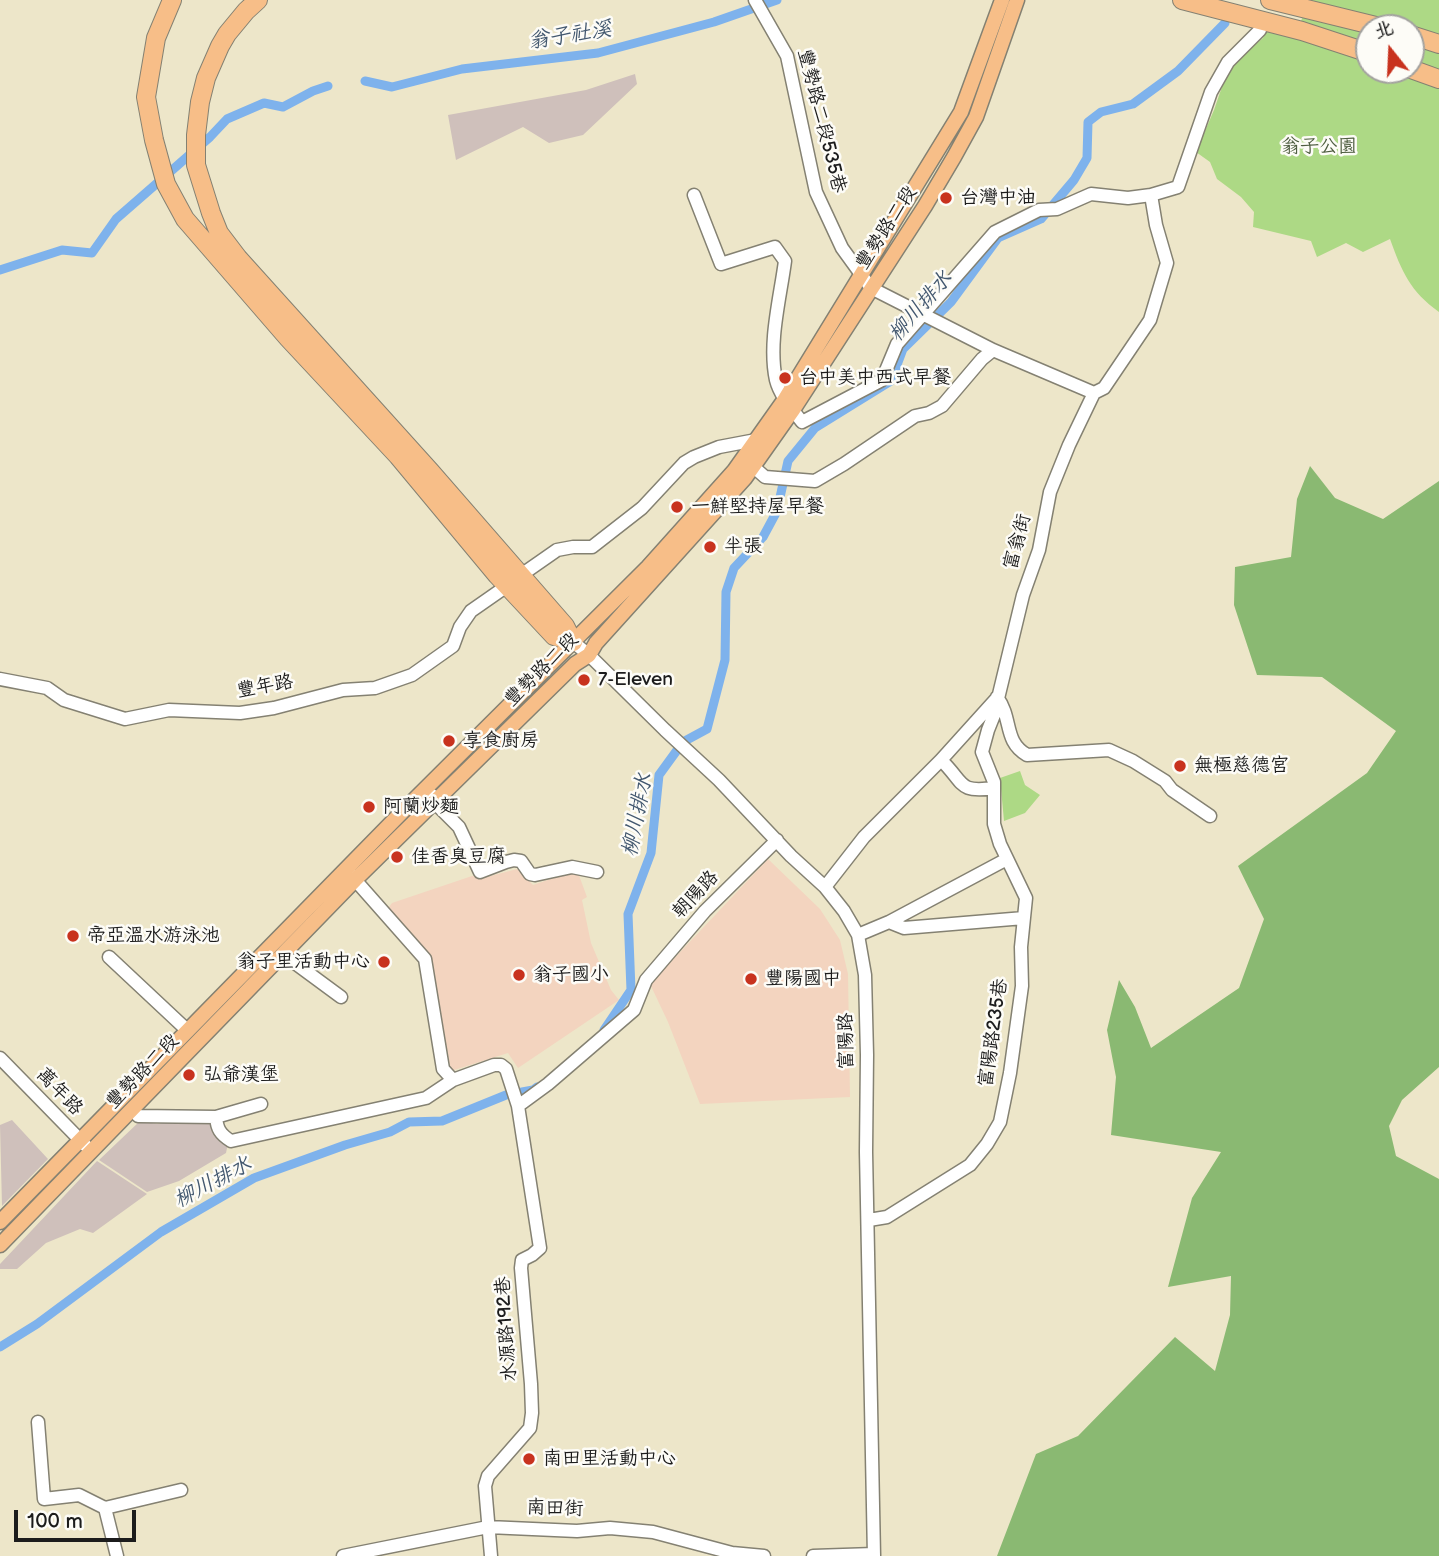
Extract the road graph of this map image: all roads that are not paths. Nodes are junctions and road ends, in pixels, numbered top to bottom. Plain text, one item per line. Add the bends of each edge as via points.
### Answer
1 (172, 0) edge
2 (258, 0) edge
3 (1017, 0) edge
4 (1182, 0) edge
5 (1270, 0) edge
6 (1001, 1) edge
7 (757, 4) edge
8 (1355, 21) edge
9 (1260, 30) dead end
10 (1355, 48) edge
11 (694, 195) dead end
12 (1151, 195) junction
13 (861, 276) junction
14 (871, 288) junction
15 (930, 320) junction
16 (993, 350) junction
17 (1094, 393) junction
18 (789, 405) junction
19 (756, 440) junction
20 (403, 451) junction
21 (749, 463) junction
22 (524, 573) dead end
23 (504, 588) dead end
24 (573, 642) junction
25 (589, 655) junction
26 (0, 679) edge
27 (997, 697) junction
28 (941, 760) junction
29 (429, 785) junction
30 (994, 788) junction
31 (434, 802) junction
32 (1210, 816) dead end
33 (777, 840) junction
34 (1007, 859) junction
35 (597, 872) dead end
36 (351, 874) junction
37 (825, 887) junction
38 (1024, 918) junction
39 (889, 922) junction
40 (858, 935) junction
41 (284, 955) junction
42 (109, 957) dead end
43 (341, 997) dead end
44 (188, 1031) junction
45 (0, 1058) edge
46 (453, 1080) junction
47 (261, 1104) dead end
48 (518, 1106) junction
49 (133, 1109) junction
50 (216, 1116) junction
51 (79, 1140) junction
52 (92, 1151) junction
53 (869, 1220) junction
54 (0, 1222) edge
55 (0, 1245) edge
56 (38, 1422) dead end
57 (181, 1490) dead end
58 (105, 1508) junction
59 (488, 1527) junction
60 (874, 1555) edge
61 (117, 1556) edge
62 (343, 1556) edge
63 (491, 1556) edge
64 (764, 1556) edge
65 (813, 1556) edge

1 - 20 highway via 156,38 145,97 166,184 185,219 288,338
2 - 20 highway via 227,34 200,102 197,165 211,213 238,258
3 - 14 main road, 豐勢路二段 via 976,117
4 - 10 highway
5 - 8 highway
6 - 13 main road, 豐勢路二段 via 961,112
7 - 13 street, 豐勢路二段535巷 via 788,56 816,192 842,248
9 - 12 street via 1227,62 1211,92 1178,187
11 - 18 street via 721,264 775,247 785,261 774,345 776,380
12 - 15 street via 1091,194 1057,209 1039,210 995,232
12 - 17 street, 富翁街 via 1167,264 1156,305 1104,388
13 - 14 street, 豐勢路二段535巷
13 - 18 main road, 豐勢路二段
14 - 15 street
14 - 18 main road, 豐勢路二段
15 - 16 street
15 - 18 street via 897,344 882,380 802,422
16 - 17 street
16 - 21 street via 942,406 915,416 815,481 765,477
17 - 27 street, 富翁街 via 1051,492
18 - 19 main road, 豐勢路二段
18 - 21 main road, 豐勢路二段
19 - 21 main road, 豐勢路二段
19 - 22 street via 694,457 653,498 592,547 557,550
20 - 24 highway via 565,626
21 - 24 main road, 豐勢路二段
21 - 25 main road, 豐勢路二段
23 - 26 street, 豐年路 via 471,611 453,646 412,675 375,688 343,690 274,708 240,713 169,710 125,719 64,700 47,688
24 - 25 street, 富陽路
24 - 29 main road, 豐勢路二段
25 - 31 main road, 豐勢路二段
25 - 33 street, 富陽路
27 - 28 street, 富翁街
27 - 30 street, 富陽路235巷 via 982,751
27 - 32 street via 1016,749 1027,755 1109,750 1165,781
28 - 30 street via 970,790
28 - 37 street, 富翁街 via 864,837
29 - 31 street
29 - 36 main road, 豐勢路二段
30 - 34 street, 富陽路235巷 via 993,824
31 - 35 street via 458,827 480,872 514,860 522,861 535,875 572,867
31 - 36 main road, 豐勢路二段
33 - 37 street, 富陽路
33 - 48 street, 朝陽路 via 705,911 646,980 634,1010
34 - 38 street, 富陽路235巷 via 1026,898
34 - 39 street
36 - 41 main road, 豐勢路二段
36 - 44 main road, 豐勢路二段
36 - 46 street via 425,959 443,1069
37 - 40 street, 富陽路
38 - 39 street via 904,928
38 - 53 street, 富陽路235巷 via 1022,986 1000,1122 970,1165 887,1217
39 - 40 street
40 - 53 street, 富陽路 via 865,975
41 - 43 street
41 - 49 main road, 豐勢路二段
42 - 44 street
44 - 51 main road, 豐勢路二段
45 - 51 street, 萬年路
46 - 48 street, 水源路192巷 via 501,1065
46 - 50 street via 426,1098 231,1141 222,1135
47 - 50 street
48 - 59 street, 水源路192巷 via 540,1248 522,1260 521,1268 532,1413 530,1428 488,1476
49 - 50 street via 138,1116
49 - 52 main road, 豐勢路二段
51 - 52 street, 萬年路
51 - 54 main road, 豐勢路二段
52 - 55 main road, 豐勢路二段
53 - 60 street, 富陽路
56 - 58 street via 44,1499 79,1495
57 - 58 street
58 - 61 street
59 - 62 street, 南田街
59 - 63 street, 水源路192巷
59 - 64 street, 南田街 via 653,1532 732,1553
60 - 65 street

